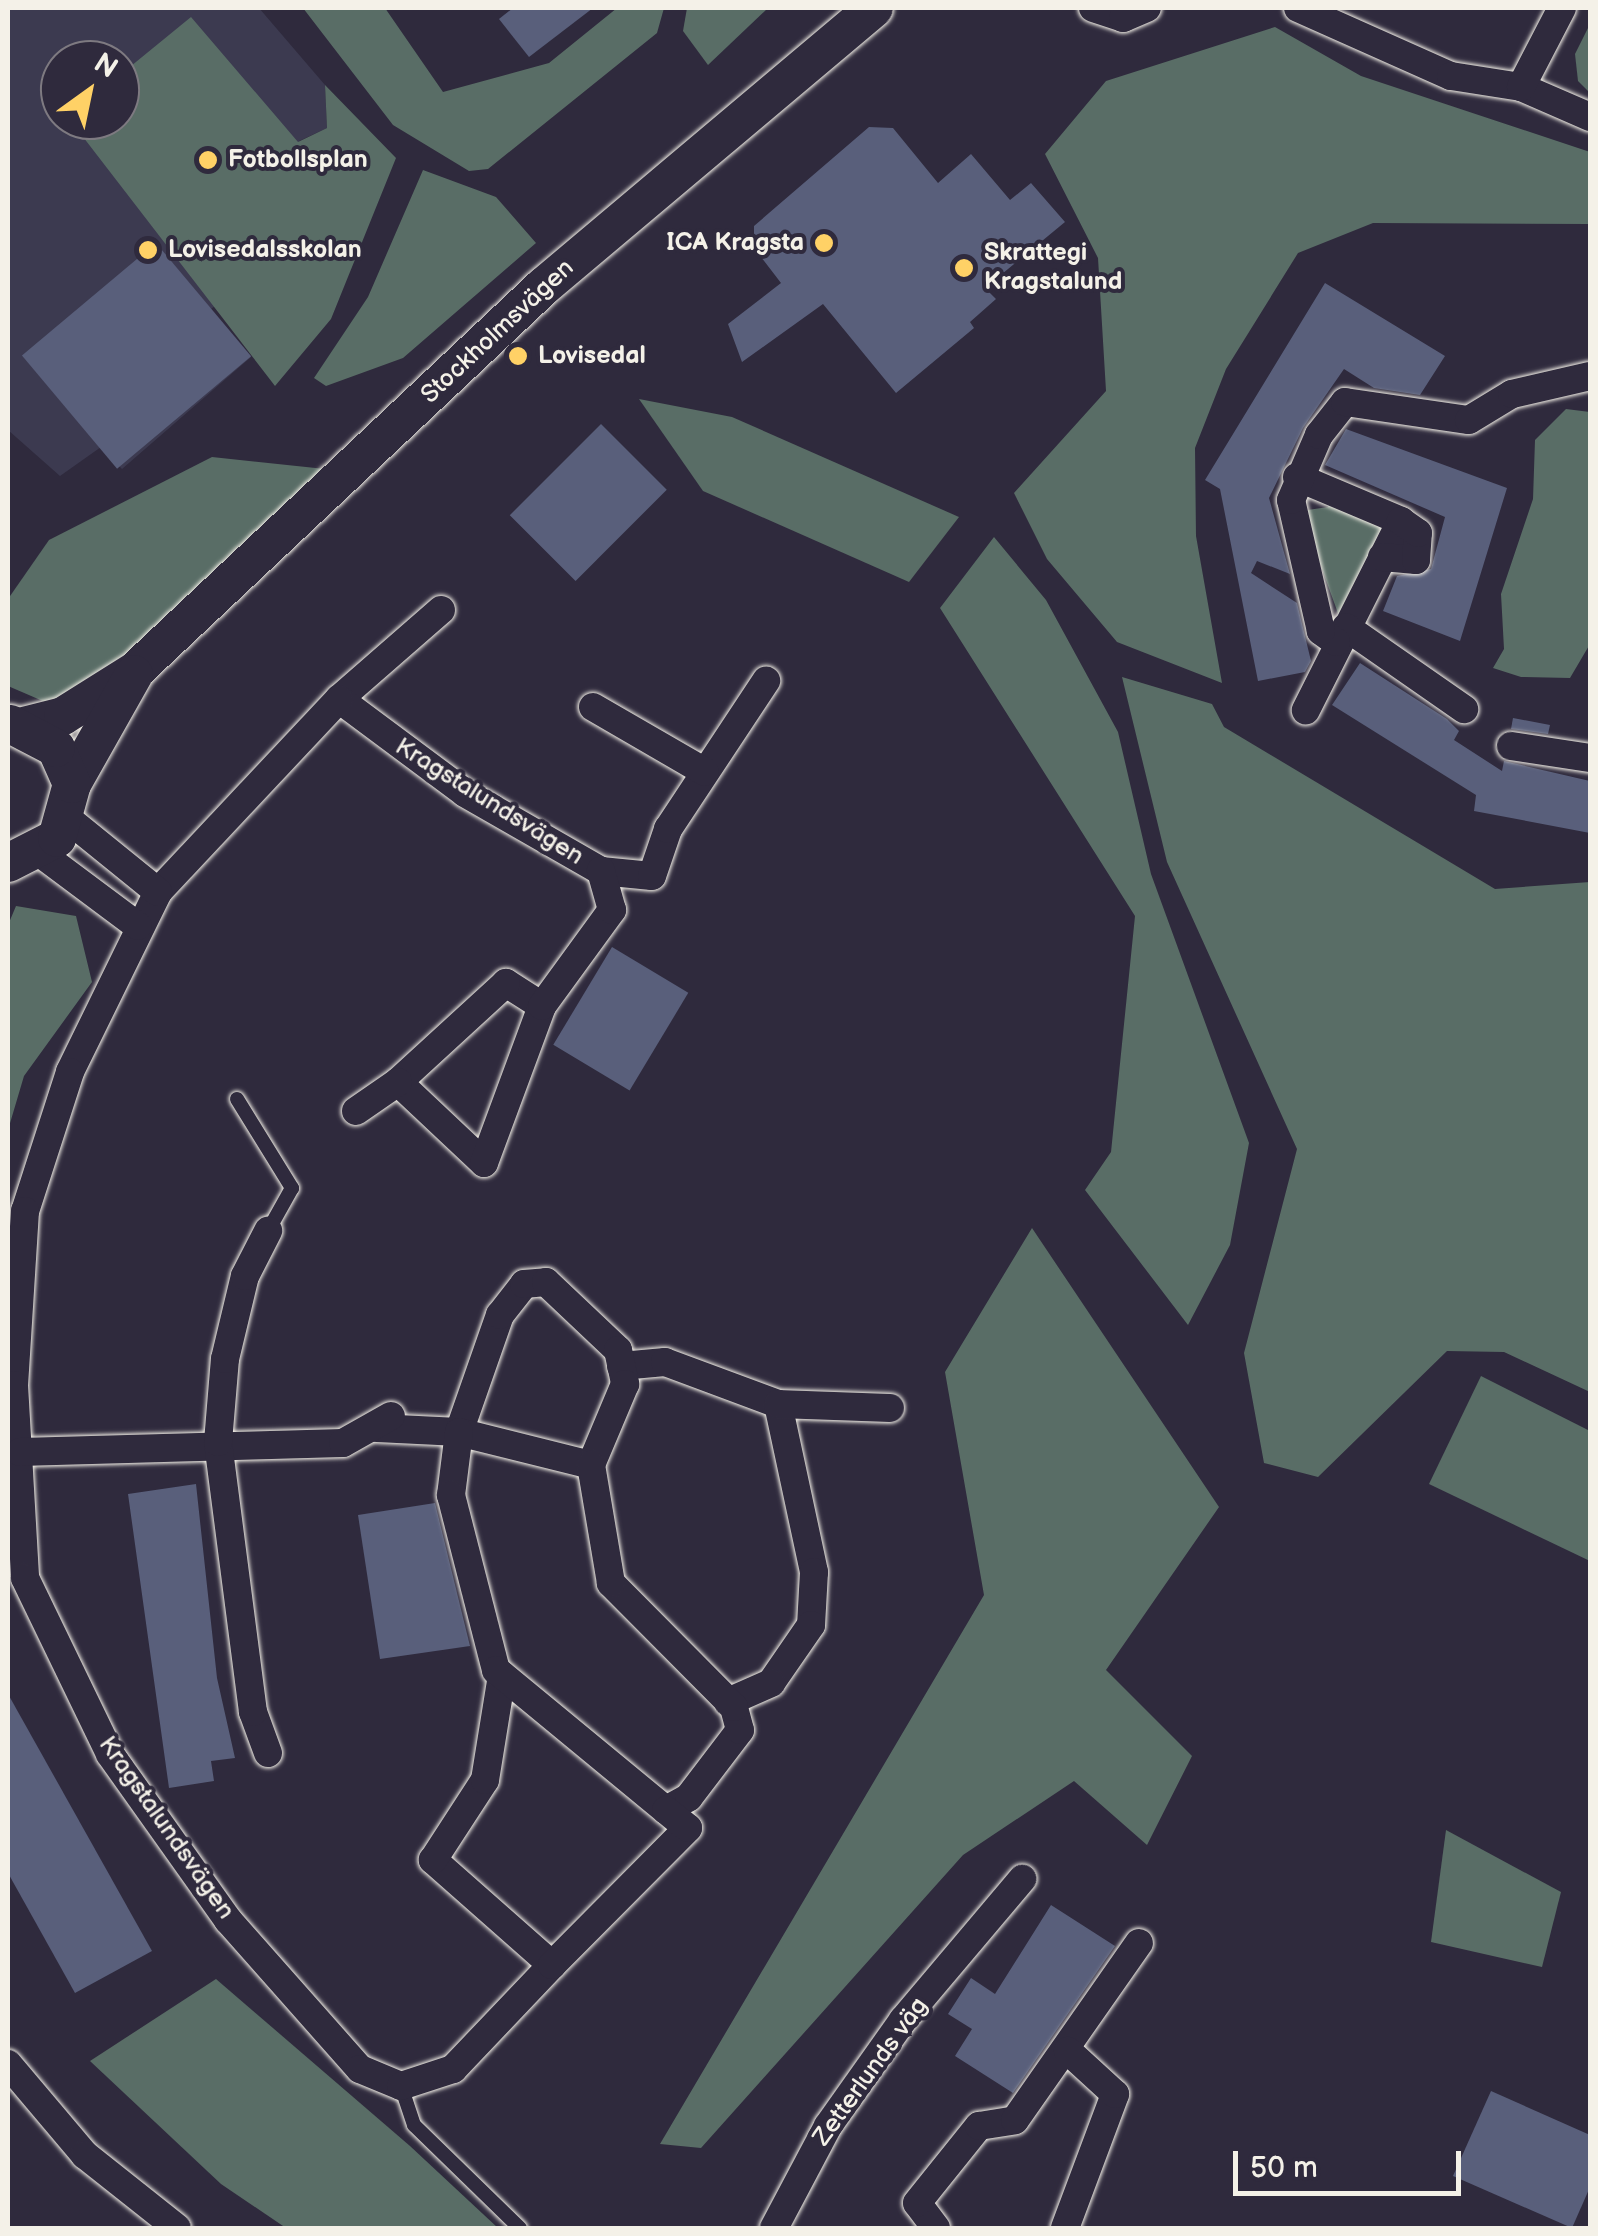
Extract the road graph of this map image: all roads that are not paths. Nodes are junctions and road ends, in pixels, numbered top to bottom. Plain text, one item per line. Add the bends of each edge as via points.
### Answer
1 (874, 8) edge
2 (1093, 8) edge
3 (1147, 8) edge
4 (1298, 8) edge
5 (1562, 8) edge
6 (1521, 87) junction
7 (1590, 117) edge
8 (1590, 376) edge
9 (1297, 477) junction
10 (441, 610) dead end
11 (1341, 634) junction
12 (136, 671) junction
13 (766, 681) dead end
14 (339, 698) junction
15 (593, 707) dead end
16 (1464, 709) dead end
17 (1306, 710) dead end
18 (16, 725) edge
19 (1511, 746) dead end
20 (1590, 758) edge
21 (705, 772) junction
22 (70, 801) junction
23 (24, 858) edge
24 (600, 871) junction
25 (158, 892) junction
26 (138, 926) junction
27 (542, 1006) junction
28 (398, 1082) junction
29 (237, 1099) dead end
30 (356, 1110) dead end
31 (268, 1231) joint
32 (621, 1366) junction
33 (778, 1404) junction
34 (890, 1408) dead end
35 (459, 1432) junction
36 (218, 1442) junction
37 (20, 1452) junction
38 (591, 1465) junction
39 (502, 1675) junction
40 (728, 1702) junction
41 (268, 1753) dead end
42 (666, 1810) junction
43 (1022, 1879) dead end
44 (1139, 1943) dead end
45 (552, 1965) junction
46 (1068, 2052) junction
47 (8, 2064) edge
48 (401, 2086) junction
49 (177, 2228) edge
50 (520, 2228) edge
51 (774, 2228) edge
52 (936, 2228) edge
53 (1065, 2228) edge

1 - 12 main road, Stockholmsvägen via 544,286
2 - 3 street via 1122,18
4 - 6 street via 1451,76
5 - 6 street
6 - 7 street
8 - 9 street via 1512,394 1469,420 1345,402
9 - 11 street via 1291,500 1321,631
9 - 11 street via 1401,521
10 - 14 street, Kragstalundsvägen
11 - 16 street
11 - 17 street
12 - 18 main road, Stockholmsvägen via 62,716
12 - 22 main road, Stockholmsvägen
13 - 21 street
14 - 24 street, Kragstalundsvägen via 465,792
14 - 25 street, Kragstalundsvägen
15 - 21 street
18 - 22 main road via 56,748
19 - 20 street
21 - 24 street, Kragstalundsvägen via 668,829 652,876
22 - 23 main road, Stockholmsvägen
22 - 25 street
23 - 26 street
24 - 27 street via 612,910
25 - 26 street, Kragstalundsvägen
26 - 37 street, Kragstalundsvägen via 70,1072 24,1211 14,1385
27 - 28 street via 506,982
27 - 28 street via 484,1162
28 - 30 street
29 - 31 lane via 292,1188
31 - 36 street via 245,1276 225,1360
32 - 33 street via 665,1362
32 - 35 street via 586,1312 546,1282 524,1284 500,1315
32 - 38 street via 624,1384
33 - 34 street
33 - 40 street via 814,1572 811,1626 771,1683
35 - 36 street via 385,1421 343,1443
35 - 38 street
35 - 39 street via 451,1496
36 - 37 street
36 - 41 street via 252,1712
37 - 48 street, Kragstalundsvägen via 25,1578 110,1754 228,1920 360,2069
38 - 40 street via 611,1583
39 - 42 street
39 - 45 street via 484,1780 433,1860
40 - 42 street via 740,1730 689,1797
42 - 45 street via 688,1828
43 - 51 street, Zetterlunds väg via 903,2020 828,2126
44 - 46 street
45 - 48 street via 453,2069
46 - 52 street via 1014,2120 980,2126 917,2204
46 - 53 street via 1115,2094
47 - 49 street via 86,2156
48 - 50 lane via 414,2125

